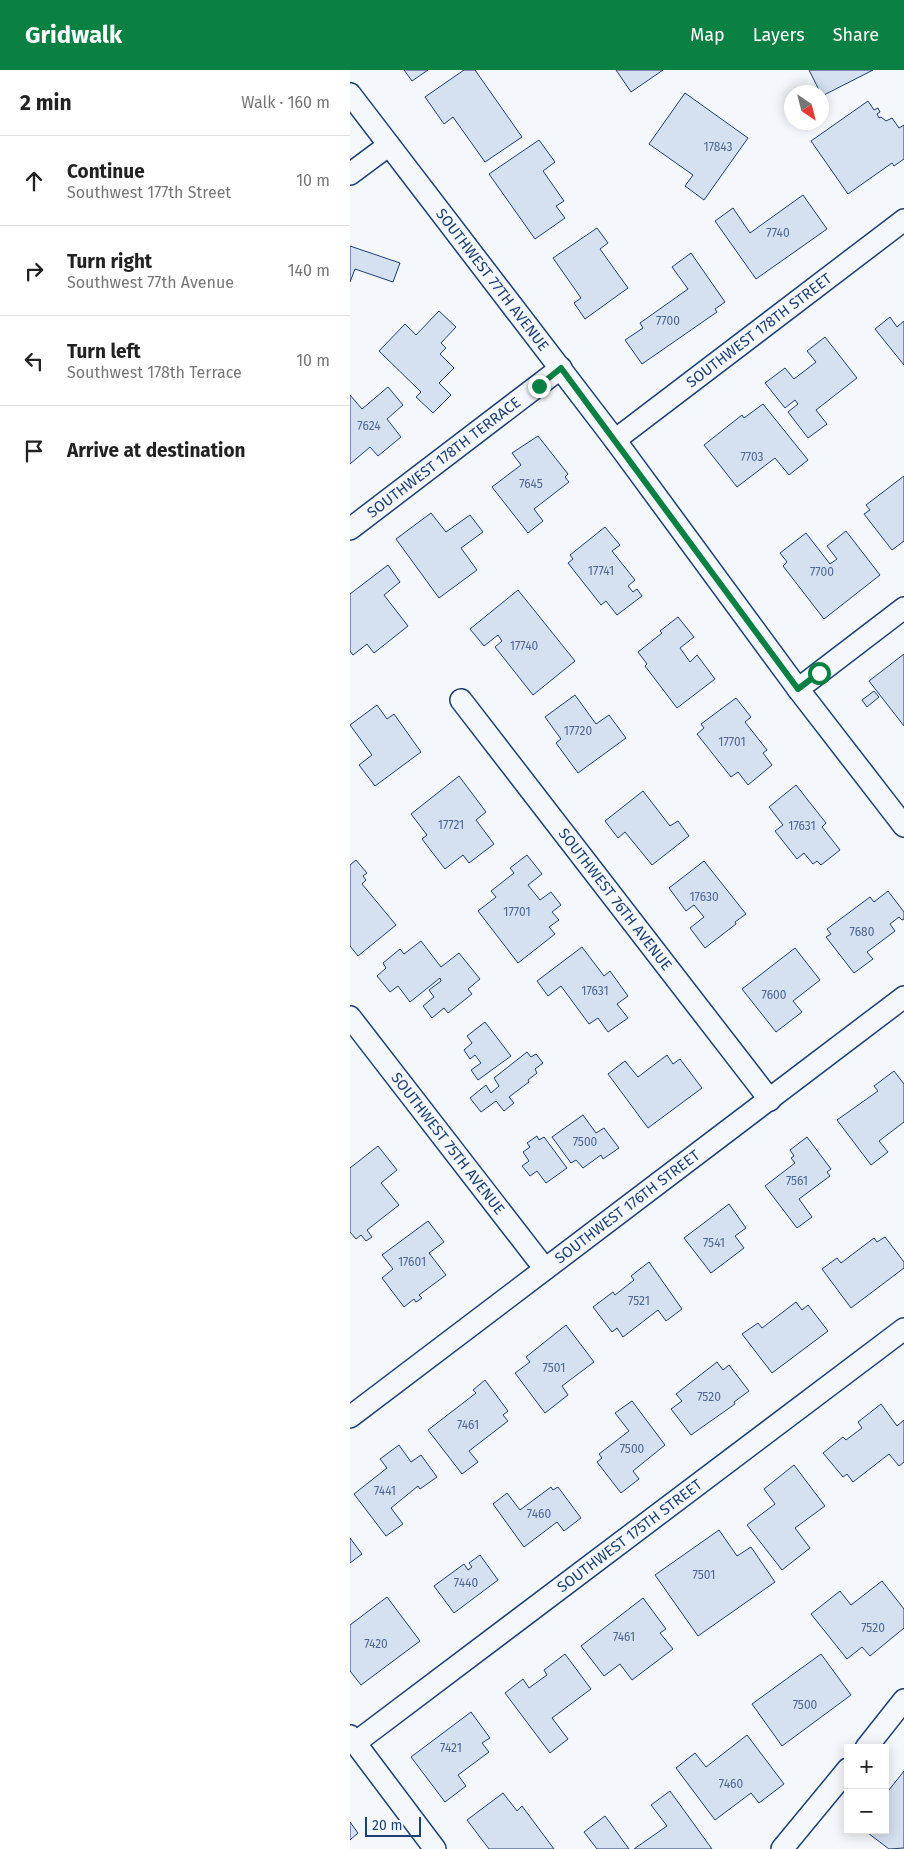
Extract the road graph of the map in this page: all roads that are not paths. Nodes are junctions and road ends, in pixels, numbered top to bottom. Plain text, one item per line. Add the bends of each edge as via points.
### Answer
1 (350, 94) edge
2 (389, 145) junction
3 (350, 174) edge
4 (904, 220) edge
5 (561, 368) junction
6 (615, 440) junction
7 (350, 529) edge
8 (904, 608) edge
9 (798, 689) junction
10 (461, 700) dead end
11 (904, 826) edge
12 (904, 997) edge
13 (350, 1017) edge
14 (770, 1100) junction
15 (545, 1269) junction
16 (904, 1329) edge
17 (350, 1417) edge
18 (904, 1700) edge
19 (353, 1739) edge
20 (869, 1744) edge
21 (844, 1774) edge
22 (435, 1849) edge
23 (782, 1849) edge

1 - 2 street, SOUTHWEST 77TH AVENUE
2 - 3 street
2 - 5 street, SOUTHWEST 77TH AVENUE
4 - 6 street, SOUTHWEST 178TH STREET
5 - 6 street, SOUTHWEST 77TH AVENUE
5 - 7 street, SOUTHWEST 178TH TERRACE
6 - 9 street, SOUTHWEST 77TH AVENUE
8 - 9 street
9 - 11 street, SOUTHWEST 77TH AVENUE
10 - 14 street, SOUTHWEST 76TH AVENUE
12 - 14 street, SOUTHWEST 176TH STREET
13 - 15 street, SOUTHWEST 75TH AVENUE
14 - 15 street, SOUTHWEST 176TH STREET
15 - 17 street, SOUTHWEST 176TH STREET
16 - 19 street, SOUTHWEST 175TH STREET
18 - 20 street
19 - 22 street
21 - 23 street

